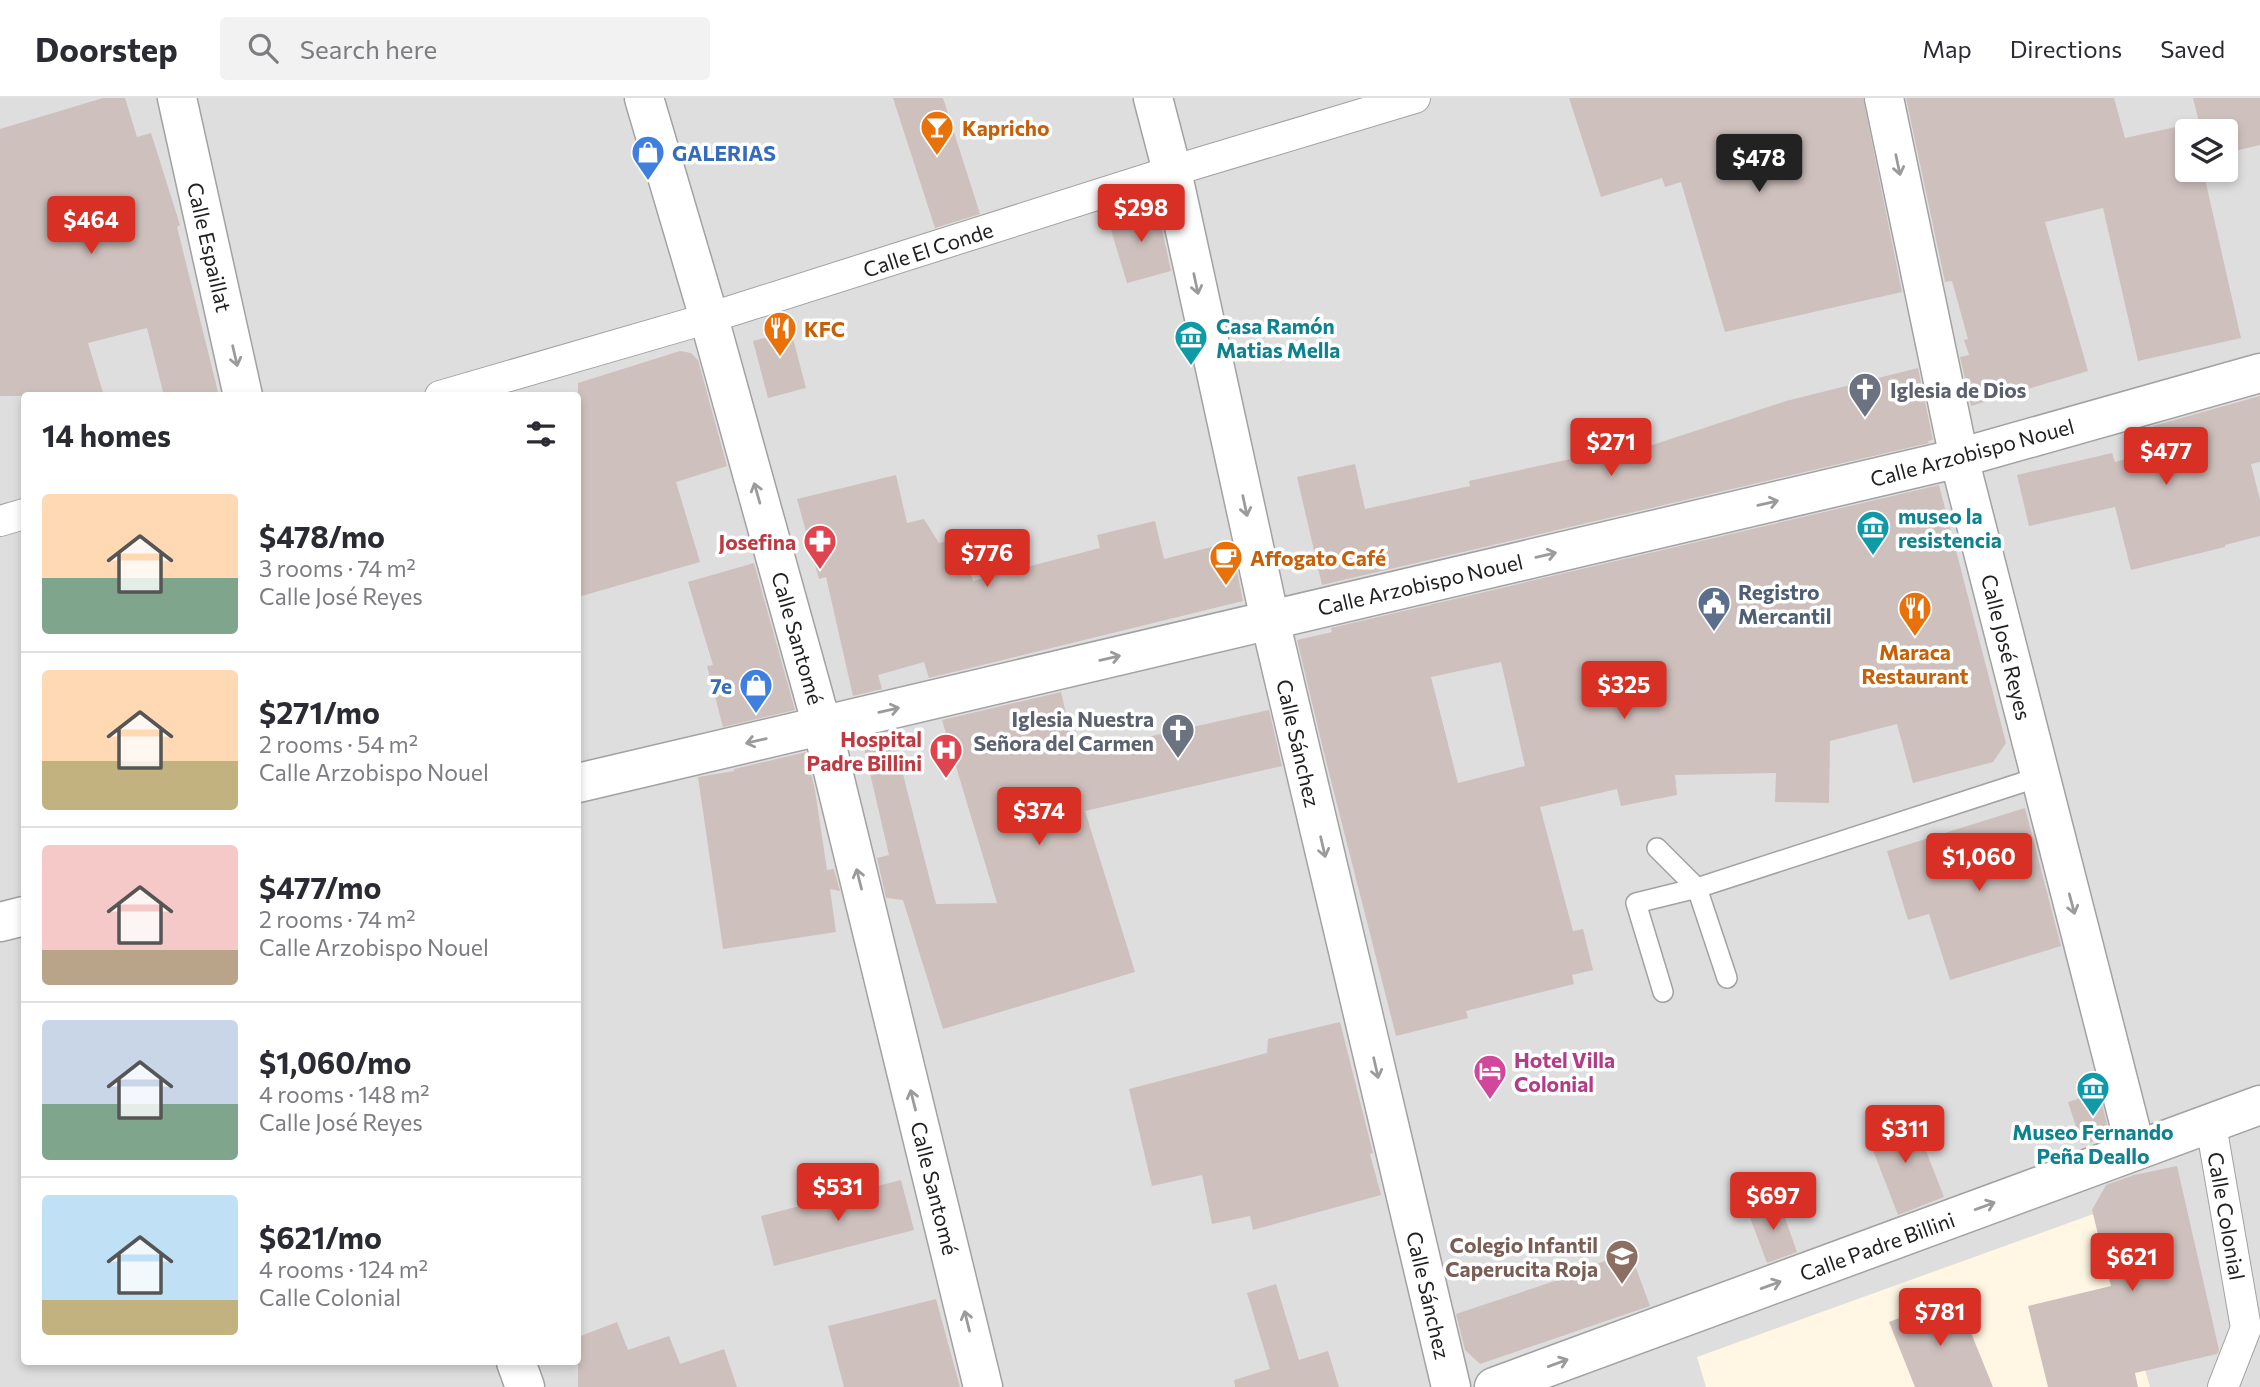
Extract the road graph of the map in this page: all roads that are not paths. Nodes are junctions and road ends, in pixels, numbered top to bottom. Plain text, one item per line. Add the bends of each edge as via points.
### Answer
1 (177, 98) edge
2 (645, 98) edge
3 (1153, 98) edge
4 (1415, 98) edge
5 (1884, 98) edge
6 (1172, 171) junction
7 (709, 318) junction
8 (2260, 373) edge
9 (242, 392) edge
10 (454, 392) edge
11 (1959, 458) junction
12 (21, 515) edge
13 (0, 521) edge
14 (1270, 620) junction
15 (822, 726) junction
16 (2039, 777) junction
17 (581, 782) edge
18 (1657, 848) dead end
19 (1698, 888) junction
20 (21, 917) edge
21 (0, 922) edge
22 (1727, 978) dead end
23 (1663, 992) dead end
24 (2260, 1105) edge
25 (2211, 1125) junction
26 (2136, 1150) junction
27 (517, 1365) edge
28 (525, 1387) edge
29 (983, 1387) edge
30 (1451, 1387) edge
31 (1494, 1387) edge
32 (2223, 1387) edge

1 -> 9 street, Calle Espaillat
2 - 7 street, Calle Santomé
3 - 6 street, Calle Sánchez
4 - 6 street, Calle El Conde
5 -> 11 street, Calle José Reyes
6 - 7 street, Calle El Conde
6 -> 14 street, Calle Sánchez
7 - 10 street, Calle El Conde
15 -> 7 street, Calle Santomé
8 - 11 street, Calle Arzobispo Nouel
14 -> 11 street, Calle Arzobispo Nouel
11 - 16 street, Calle José Reyes
12 - 13 street
15 -> 14 street, Calle Arzobispo Nouel
14 -> 30 street, Calle Sánchez
15 -> 17 street, Calle Arzobispo Nouel
29 -> 15 street, Calle Santomé
16 - 19 lane
16 -> 26 street, Calle José Reyes
18 - 19 lane
19 - 22 lane
19 - 23 lane via 1636,903
20 - 21 street
24 - 25 street, Calle Padre Billini
25 - 26 street, Calle Padre Billini
25 - 32 street, Calle Colonial via 2246,1328
31 -> 26 street, Calle Padre Billini
27 - 28 street

